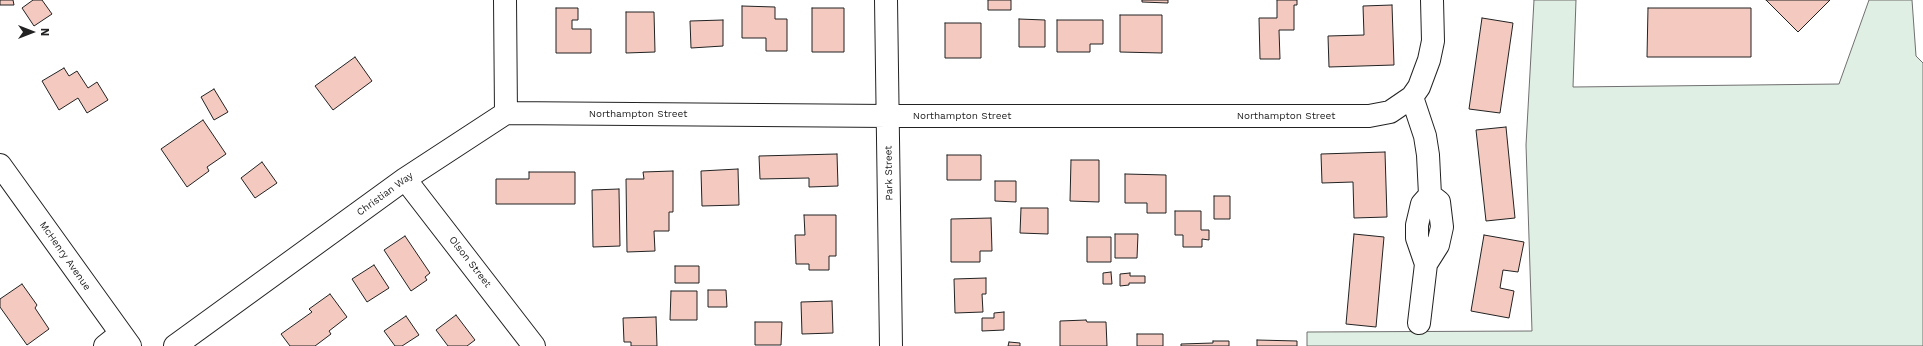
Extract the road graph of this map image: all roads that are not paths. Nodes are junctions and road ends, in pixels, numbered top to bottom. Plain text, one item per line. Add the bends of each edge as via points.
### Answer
1 (505, 0) edge
2 (886, 0) edge
3 (1432, 0) edge
4 (1412, 97) junction
5 (506, 113) junction
6 (888, 116) junction
7 (1, 168) edge
8 (405, 179) junction
9 (1419, 323) dead end
10 (118, 342) edge
11 (175, 346) edge
12 (534, 346) edge
13 (891, 346) edge

1 - 5 street
2 - 6 street, Park Street
3 - 4 street via 1433,41 1419,87
4 - 6 street, Northampton Street via 1390,112 1369,116
4 - 9 street via 1425,136 1430,195 1439,202 1442,227 1438,245 1426,264
5 - 6 street, Northampton Street
5 - 8 street, Christian Way
6 - 13 street, Park Street
7 - 10 street, McHenry Avenue
8 - 11 street, Christian Way
8 - 12 street, Olson Street

